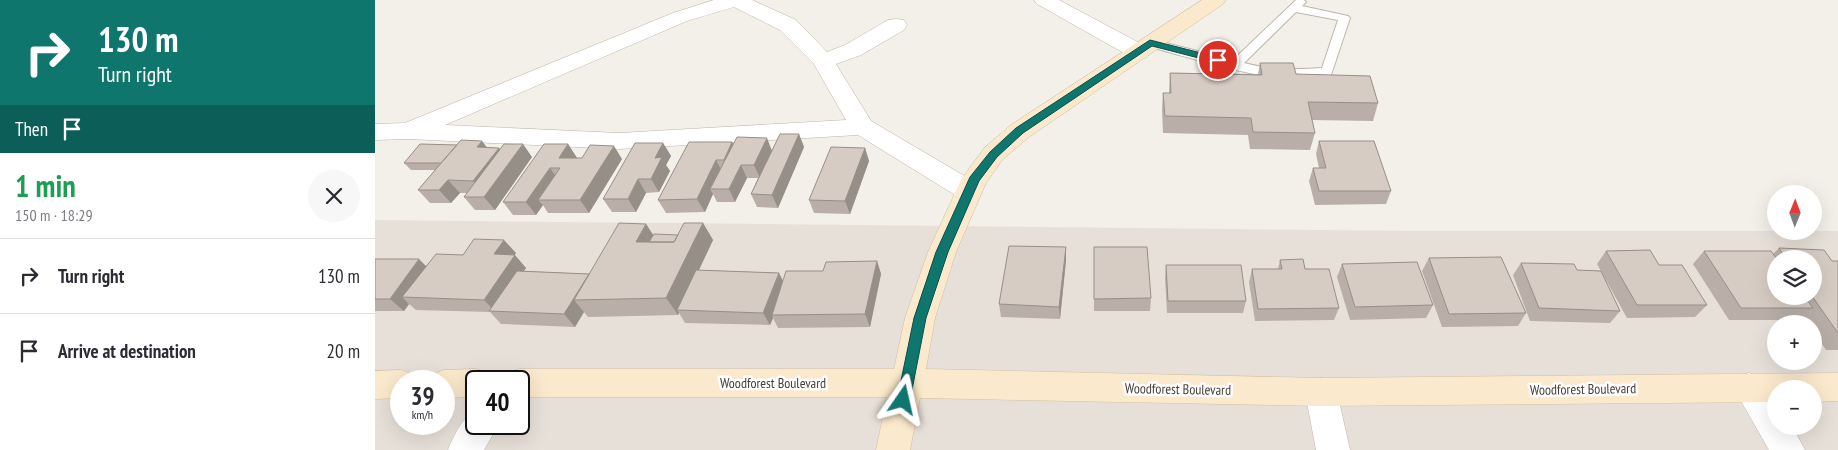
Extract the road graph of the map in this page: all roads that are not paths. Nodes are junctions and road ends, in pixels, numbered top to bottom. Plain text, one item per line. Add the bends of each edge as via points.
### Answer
1 (736, 0) edge
2 (1044, 0) edge
3 (1216, 0) edge
4 (1298, 4) edge
5 (896, 25) dead end
6 (1145, 47) junction
7 (823, 61) junction
8 (1235, 65) junction
9 (862, 127) junction
10 (409, 131) junction
11 (375, 132) edge
12 (969, 191) junction
13 (530, 382) edge
14 (907, 383) junction
15 (390, 384) edge
16 (375, 385) edge
17 (1749, 386) junction
18 (1838, 387) edge
19 (1321, 392) junction
20 (475, 435) edge
21 (465, 450) edge
22 (893, 450) edge
23 (1333, 450) edge
24 (1788, 450) edge

1 - 7 street via 788,25
1 - 10 street via 680,17
2 - 6 street
3 - 6 main road
4 - 8 lane
4 - 8 lane via 1344,18 1327,72 1290,74
5 - 7 street via 853,50
6 - 8 lane
6 - 12 main road via 1020,131 993,154
7 - 9 street
9 - 10 street via 619,141
9 - 12 street
10 - 11 street
12 - 14 main road via 942,252 920,318
13 - 14 main road, Woodforest Boulevard
14 - 19 main road, Woodforest Boulevard
14 - 22 main road
15 - 16 main road
17 - 18 main road, Woodforest Boulevard
17 - 19 main road, Woodforest Boulevard
17 - 24 street
19 - 23 street
20 - 21 street

